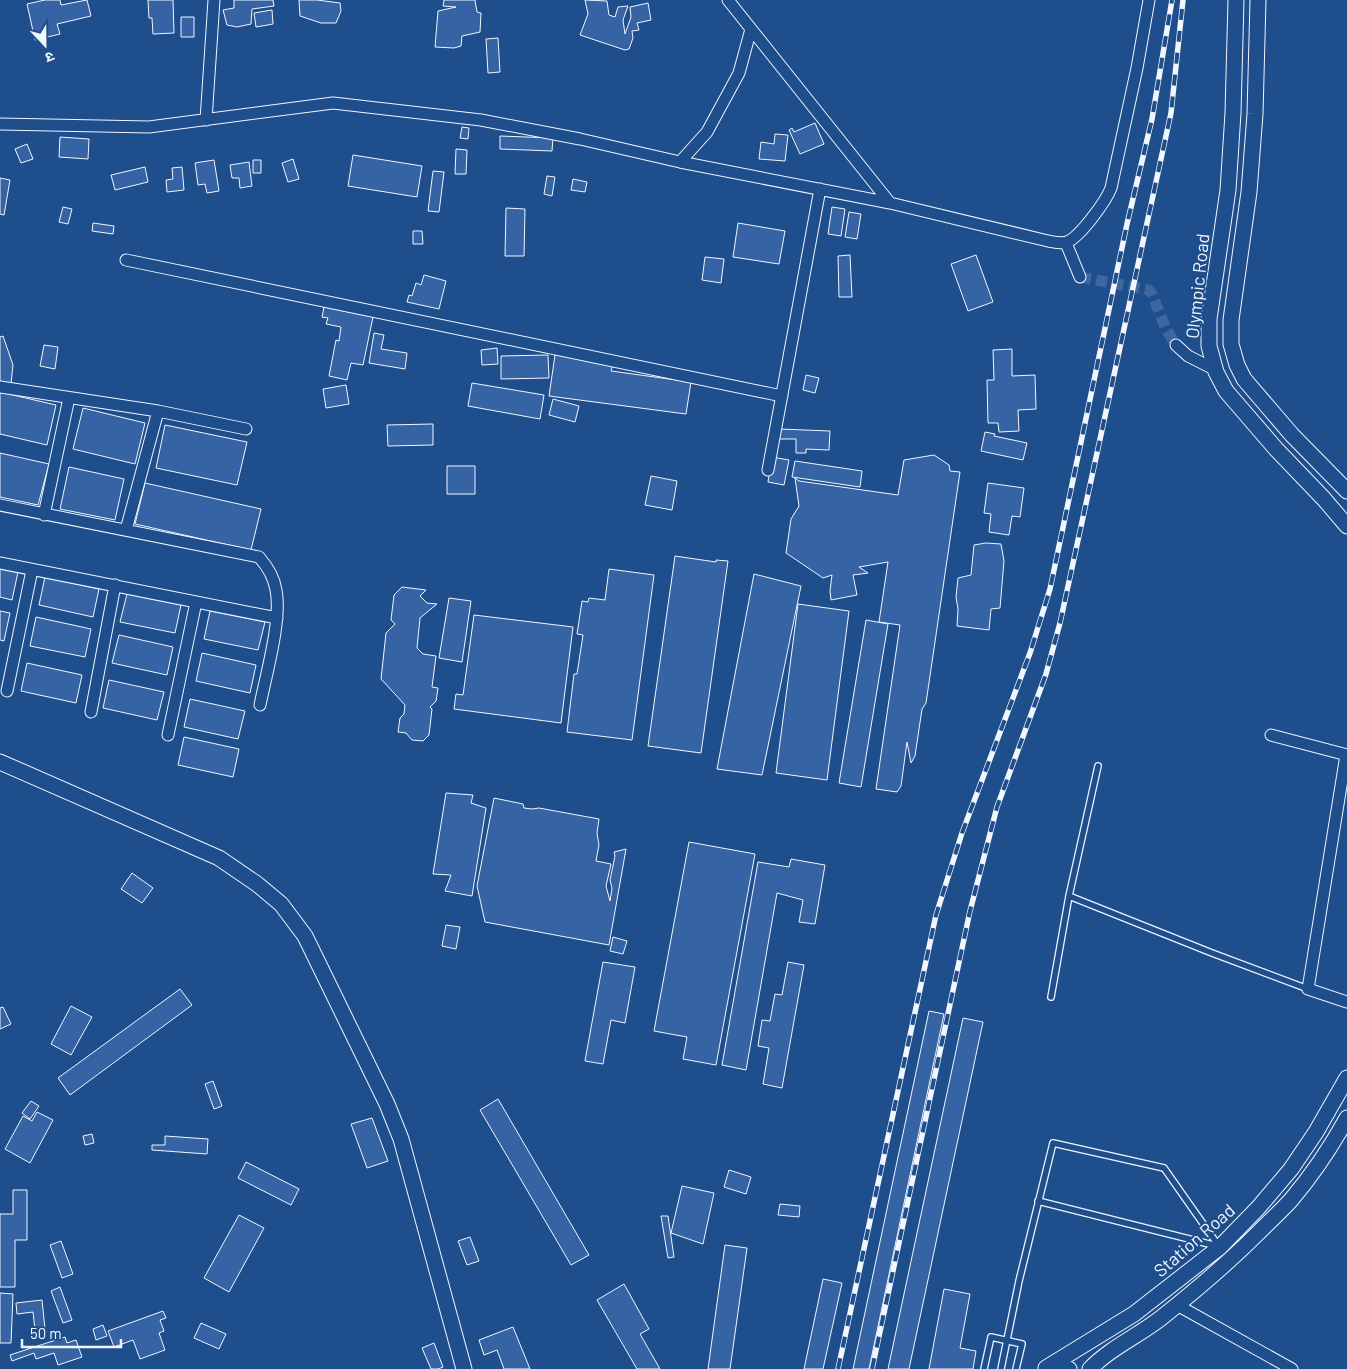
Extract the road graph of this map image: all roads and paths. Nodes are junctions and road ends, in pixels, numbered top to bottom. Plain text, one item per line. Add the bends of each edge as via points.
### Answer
1 (214, 0) edge
2 (730, 0) edge
3 (1149, 0) edge
4 (1236, 0) edge
5 (1258, 0) edge
6 (751, 28) junction
7 (206, 120) junction
8 (0, 124) edge
9 (680, 162) junction
10 (820, 189) junction
11 (890, 203) junction
12 (1066, 242) junction
13 (126, 260) dead end
14 (1080, 277) dead end
15 (1176, 344) tunnel mouth
16 (1216, 370) junction
17 (0, 387) edge
18 (782, 396) junction
19 (69, 398) junction
20 (158, 411) junction
21 (246, 430) dead end
22 (768, 470) dead end
23 (1347, 491) edge
24 (0, 505) edge
25 (44, 515) junction
26 (1347, 526) edge
27 (126, 530) junction
28 (0, 563) edge
29 (32, 570) junction
30 (115, 585) junction
31 (196, 602) junction
32 (277, 618) junction
33 (7, 691) dead end
34 (260, 705) dead end
35 (90, 712) dead end
36 (1271, 735) dead end
37 (168, 736) dead end
38 (1346, 755) edge
39 (0, 762) edge
40 (1098, 766) dead end
41 (1069, 896) junction
42 (1308, 989) junction
43 (1051, 997) dead end
44 (1347, 1002) edge
45 (1347, 1078) edge
46 (1347, 1118) edge
47 (1343, 1134) edge
48 (1038, 1201) junction
49 (1220, 1247) junction
50 (1177, 1305) junction
51 (1008, 1340) junction
52 (464, 1369) edge
53 (984, 1369) edge
54 (1001, 1369) edge
55 (1016, 1369) edge
56 (1045, 1369) edge
57 (1069, 1369) edge
58 (1090, 1369) edge
59 (1292, 1369) edge

1 - 7 street
2 - 6 street
3 - 12 street via 1111,188 1078,234
4 - 16 street, Olympic Road via 1228,190 1209,319 1209,346
5 - 23 street via 1249,192 1231,320 1231,344 1244,379 1292,435
6 - 9 street via 738,73 707,132
6 - 11 street
7 - 8 street via 149,128
7 - 9 street via 333,103 481,120
9 - 10 street
10 - 11 street
10 - 18 street
11 - 12 street via 1048,241
12 - 14 street
13 - 18 street
15 - 16 street via 1188,356
16 - 26 street, Olympic Road via 1232,399
17 - 19 street
18 - 22 street
19 - 20 street
19 - 25 street
20 - 21 street
20 - 27 street
24 - 25 street
25 - 27 street
27 - 32 street via 259,557 268,568 276,591
28 - 29 street
29 - 30 street
29 - 33 street
30 - 31 street
30 - 35 street
31 - 32 street
31 - 37 street
32 - 34 street
36 - 38 street
38 - 42 street
39 - 52 street via 219,858 281,904 305,936 401,1139
40 - 41 lane
41 - 42 lane
41 - 43 lane
42 - 44 street
45 - 49 street, Station Road via 1290,1169
46 - 47 street, Station Road
47 - 50 street, Station Road via 1290,1202 1230,1261
48 - 49 lane
48 - 49 lane via 1053,1143 1164,1168
48 - 51 lane
49 - 56 street, Station Road via 1134,1314
50 - 58 street, Station Road
50 - 59 street
51 - 53 lane via 991,1337
51 - 54 lane
51 - 55 lane via 1022,1344
56 - 57 street via 1056,1366

